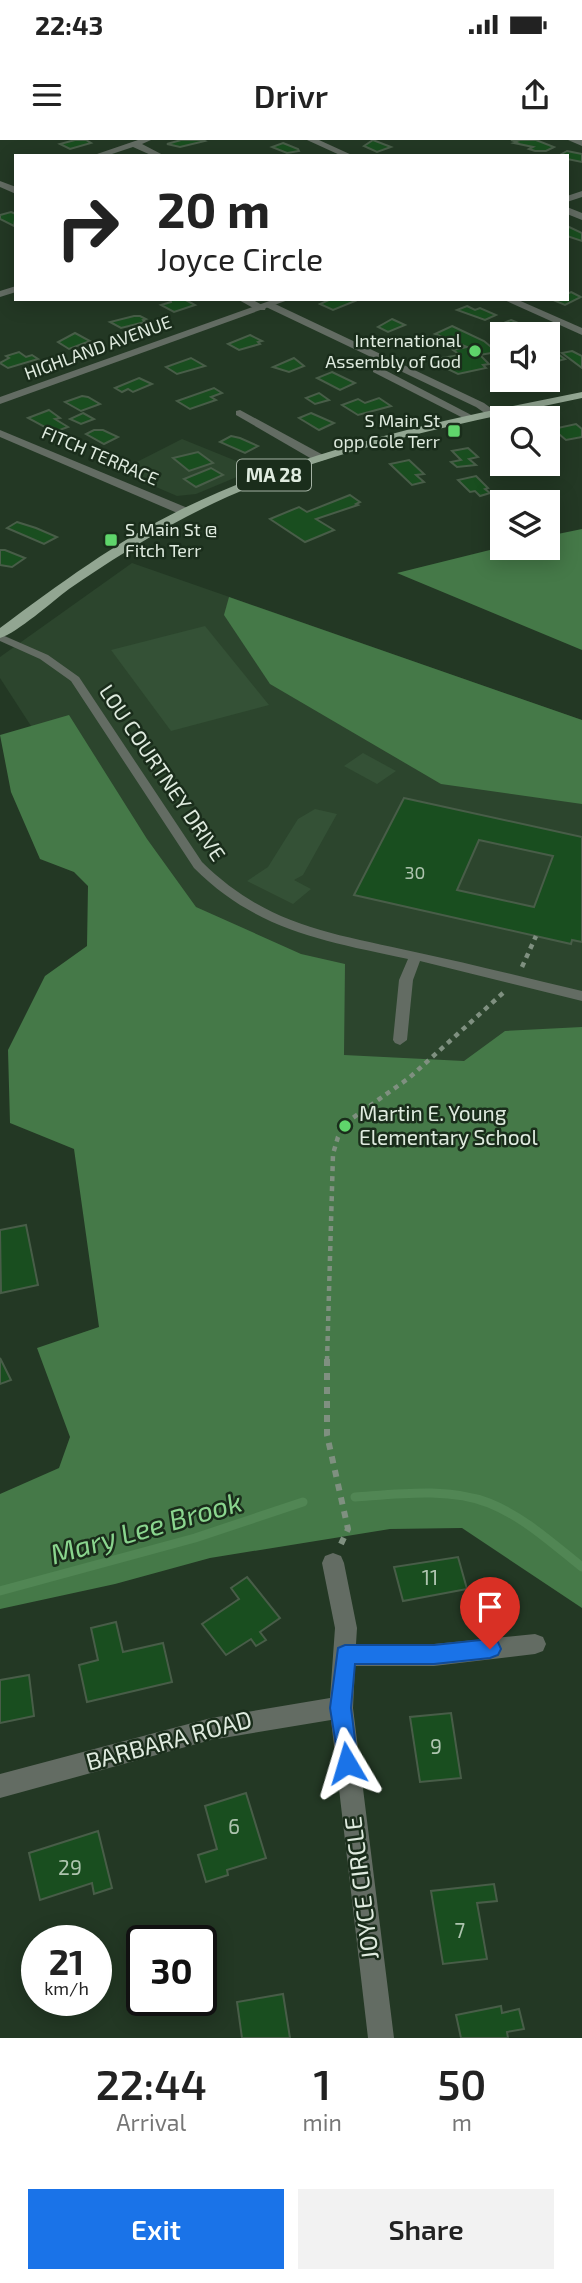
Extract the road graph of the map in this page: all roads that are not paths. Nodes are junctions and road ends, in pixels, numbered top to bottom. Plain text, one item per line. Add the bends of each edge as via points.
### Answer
1 (147, 140) edge
2 (311, 140) edge
3 (572, 140) edge
4 (582, 143) edge
5 (134, 144) junction
6 (102, 154) dead end
7 (156, 154) edge
8 (345, 154) edge
9 (246, 301) edge
10 (280, 301) edge
11 (512, 301) edge
12 (261, 308) junction
13 (582, 332) edge
14 (320, 343) dead end
15 (367, 365) dead end
16 (582, 395) edge
17 (0, 401) edge
18 (530, 406) edge
19 (490, 412) edge
20 (240, 413) dead end
21 (490, 415) edge
22 (473, 419) junction
23 (0, 433) edge
24 (321, 459) junction
25 (186, 512) junction
26 (0, 636) edge
27 (416, 956) junction
28 (582, 996) edge
29 (400, 1040) dead end
30 (333, 1563) road end
31 (534, 1644) dead end
32 (345, 1655) junction
33 (341, 1708) junction
34 (0, 1786) edge
35 (381, 2038) edge

1 - 5 street
2 - 8 street
3 - 4 street
5 - 6 street
5 - 7 street
9 - 12 street
10 - 12 street, HIGHLAND AVENUE
11 - 13 street
12 - 14 street
12 - 17 street, HIGHLAND AVENUE
12 - 19 street
15 - 22 street
16 - 18 main road, MA 28
20 - 24 street
21 - 22 main road, MA 28
22 - 24 main road, MA 28
23 - 25 street, FITCH TERRACE
24 - 25 main road, MA 28
25 - 26 main road, MA 28 via 93,566
26 - 27 lane, LOU COURTNEY DRIVE via 44,657 75,679 190,855 217,885 260,911 308,931
27 - 28 lane, LOU COURTNEY DRIVE
27 - 29 lane via 406,980
30 - 32 street, JOYCE CIRCLE via 344,1614
31 - 32 street via 434,1655
32 - 33 street, JOYCE CIRCLE
33 - 34 street, BARBARA ROAD via 216,1726
33 - 35 street, JOYCE CIRCLE

